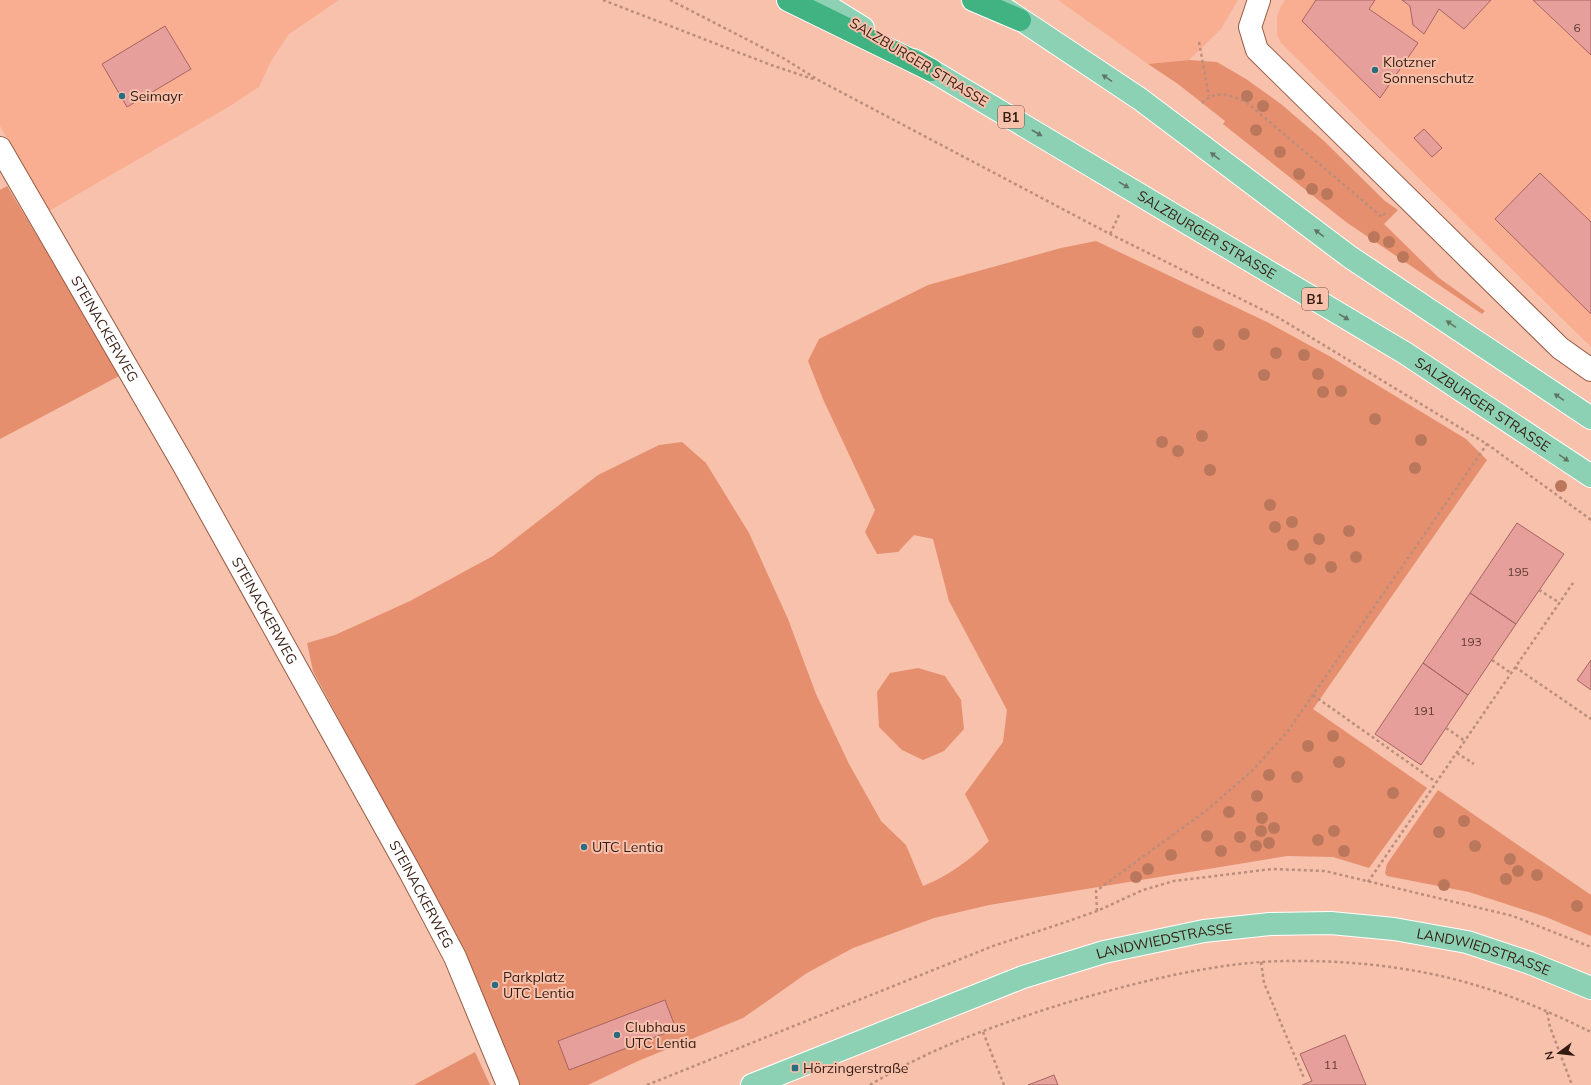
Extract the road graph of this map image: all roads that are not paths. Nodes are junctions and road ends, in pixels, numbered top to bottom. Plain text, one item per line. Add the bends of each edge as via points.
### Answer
1 (788, 0) edge
2 (818, 0) edge
3 (973, 0) edge
4 (991, 0) edge
5 (1259, 0) edge
6 (1020, 20) junction
7 (931, 70) junction
8 (0, 148) edge
9 (1591, 370) edge
10 (1591, 418) edge
11 (1591, 476) edge
12 (1591, 988) edge
13 (508, 1085) edge
14 (752, 1085) edge

1 - 7 highway
2 - 7 main road, SALZBURGER STRASSE / B1
3 - 6 highway
4 - 6 main road
5 - 9 street via 1250,27 1256,50 1560,348
10 -> 6 main road via 1350,257 1140,99
7 -> 11 main road, SALZBURGER STRASSE / B1 via 1405,353
8 - 13 street, STEINACKERWEG via 183,464 410,872 455,957
12 - 14 main road, LANDWIEDSTRASSE via 1530,963 1466,942 1394,928 1308,923 1204,931 1104,952 1024,977

